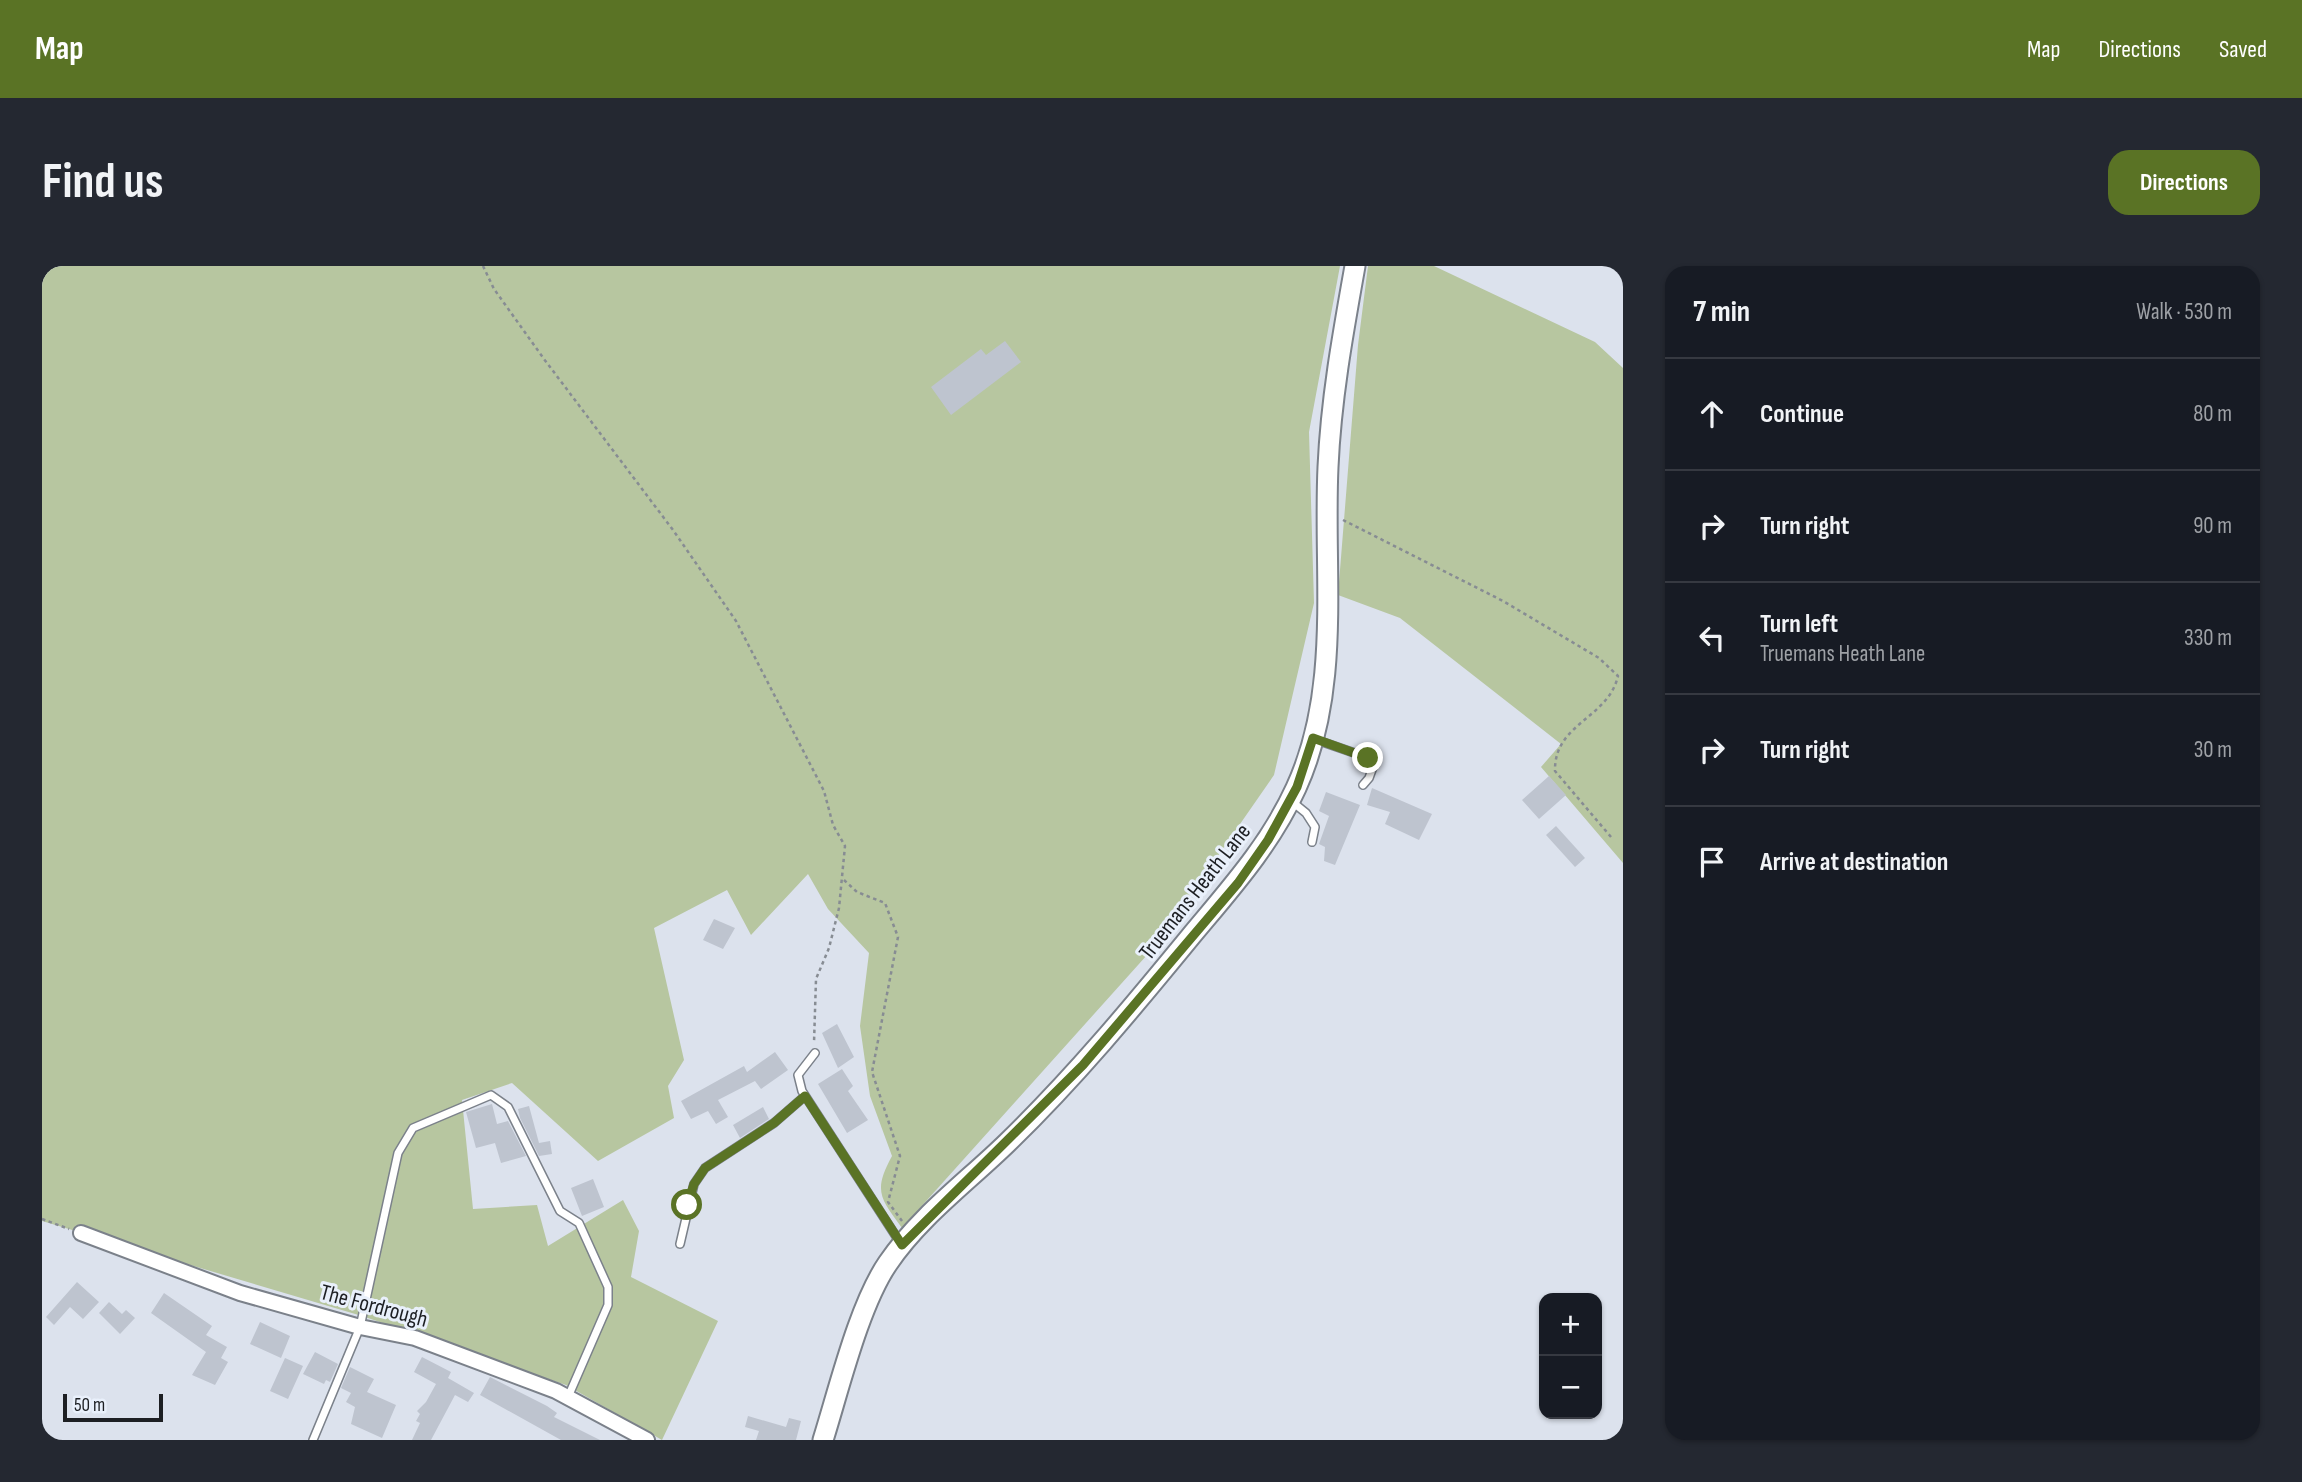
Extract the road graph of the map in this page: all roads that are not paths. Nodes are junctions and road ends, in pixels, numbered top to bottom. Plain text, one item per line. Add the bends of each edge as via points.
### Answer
1 (1355, 266) edge
2 (1313, 738) junction
3 (1363, 785) dead end
4 (1290, 800) junction
5 (1312, 842) dead end
6 (815, 1053) road end
7 (805, 1096) junction
8 (81, 1233) road end
9 (904, 1236) junction
10 (680, 1244) dead end
11 (359, 1327) junction
12 (568, 1397) junction
13 (313, 1440) edge
14 (647, 1440) edge
15 (823, 1440) edge

1 - 2 street, Truemans Heath Lane via 1336,377 1327,513 1325,666
2 - 3 lane via 1368,758 1374,764
2 - 4 street, Truemans Heath Lane
4 - 5 lane via 1315,827
4 - 9 street, Truemans Heath Lane via 1238,883 1114,1032 1009,1141
6 - 7 lane via 798,1075
7 - 9 lane
7 - 10 lane via 774,1123 705,1168 694,1184
8 - 11 street, The Fordrough via 240,1293
9 - 15 street, Truemans Heath Lane via 880,1276
11 - 12 street, The Fordrough via 415,1338
11 - 12 lane via 398,1153 413,1128 491,1095 508,1107 560,1211 579,1223 608,1287 608,1305
11 - 13 lane
12 - 14 street, The Fordrough

